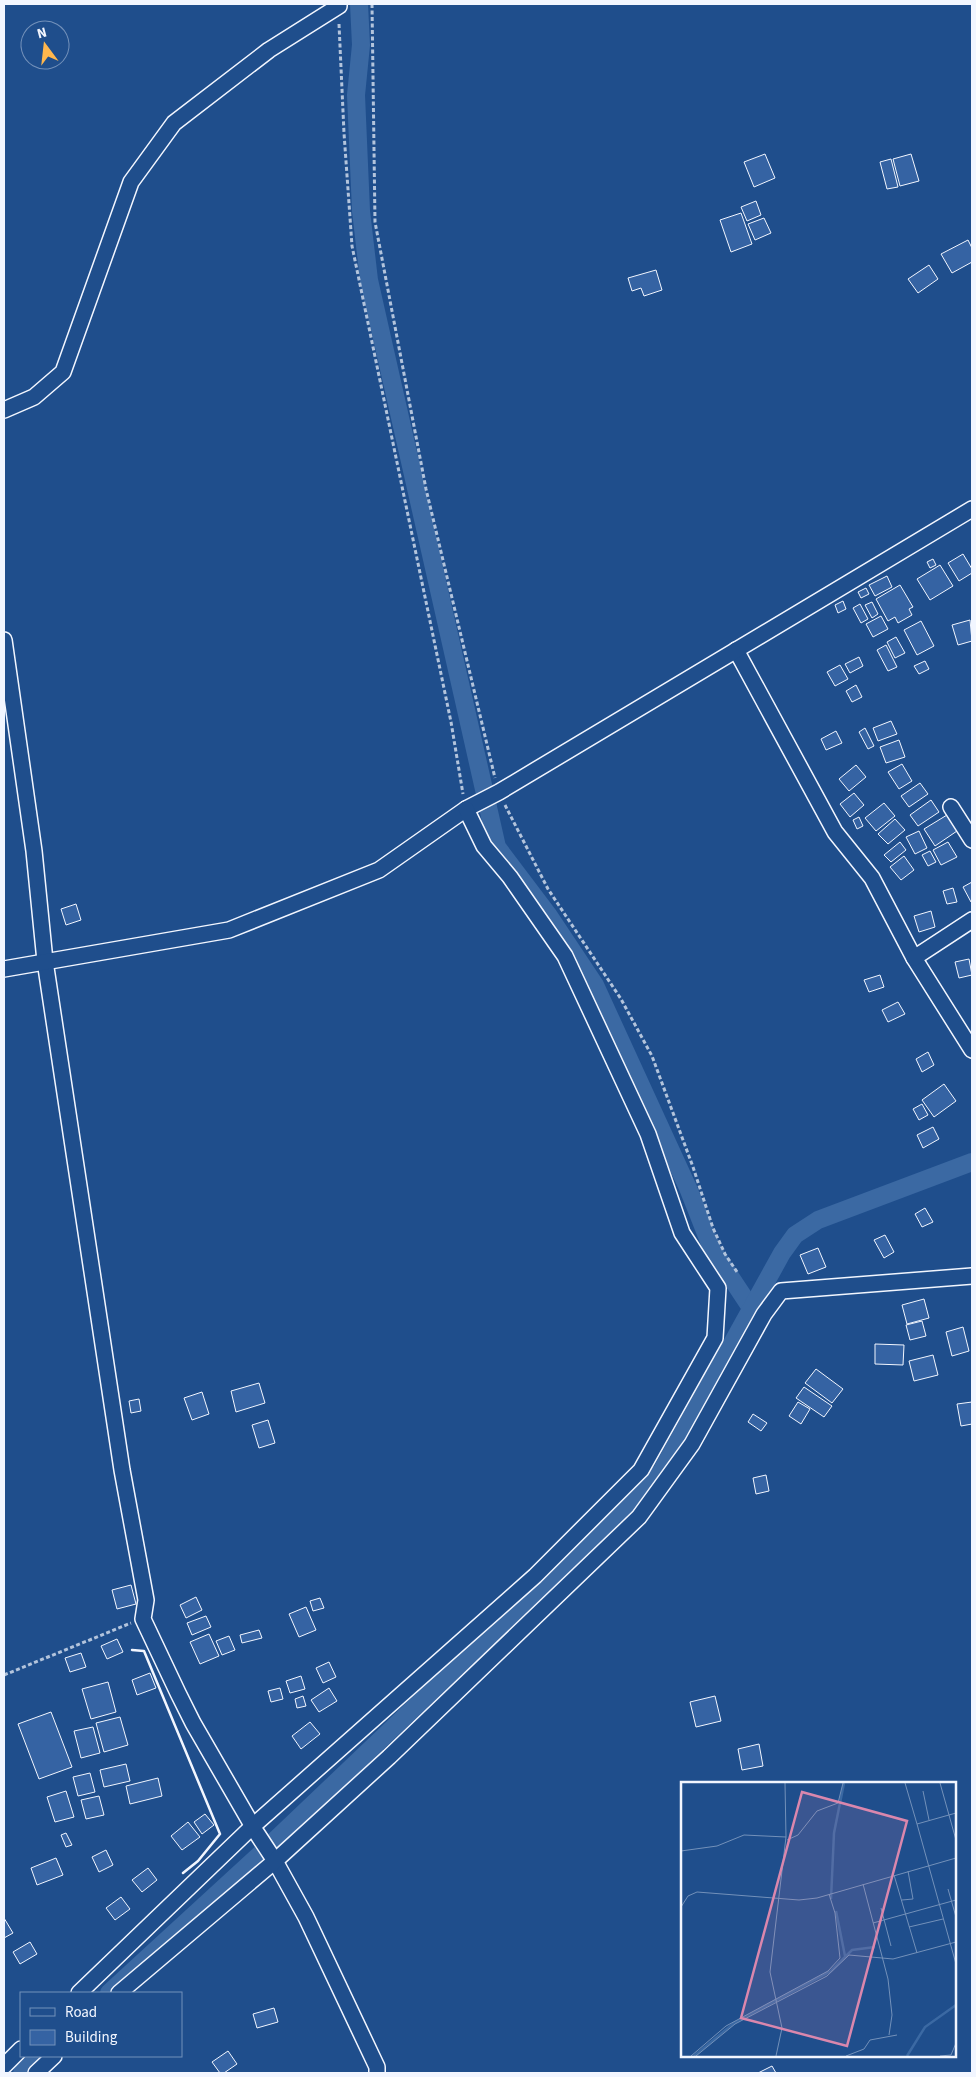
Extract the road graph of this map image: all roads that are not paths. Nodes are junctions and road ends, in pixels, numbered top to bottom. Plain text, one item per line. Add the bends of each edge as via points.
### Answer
1 (339, 5) edge
2 (4, 410) edge
3 (972, 509) edge
4 (4, 640) edge
5 (736, 650) junction
6 (952, 807) dead end
7 (466, 809) junction
8 (972, 840) edge
9 (972, 920) edge
10 (914, 958) junction
11 (46, 961) junction
12 (4, 969) edge
13 (972, 1050) edge
14 (972, 1276) edge
15 (254, 1829) junction
16 (273, 1858) junction
17 (80, 1992) edge
18 (120, 1992) edge
19 (20, 2050) edge
20 (53, 2057) edge
21 (4, 2066) edge
22 (36, 2073) edge
23 (377, 2073) edge

1 - 2 street via 269,50 174,123 131,182 62,372 34,397
3 - 5 street
4 - 11 street
5 - 7 street
5 - 10 street via 835,832 872,878
6 - 8 street
7 - 11 street via 379,870 229,930
7 - 15 street via 484,846 510,877 565,956 648,1134 682,1233 718,1288 715,1338 641,1470 535,1576
9 - 10 street
10 - 13 street
11 - 12 street
11 - 15 street via 122,1470 146,1600 143,1619 193,1724
14 - 16 street via 781,1291 764,1314 692,1444 639,1517 421,1727
15 - 16 street
15 - 17 street
16 - 18 street
16 - 23 street via 310,1926
19 - 21 street
20 - 22 street

